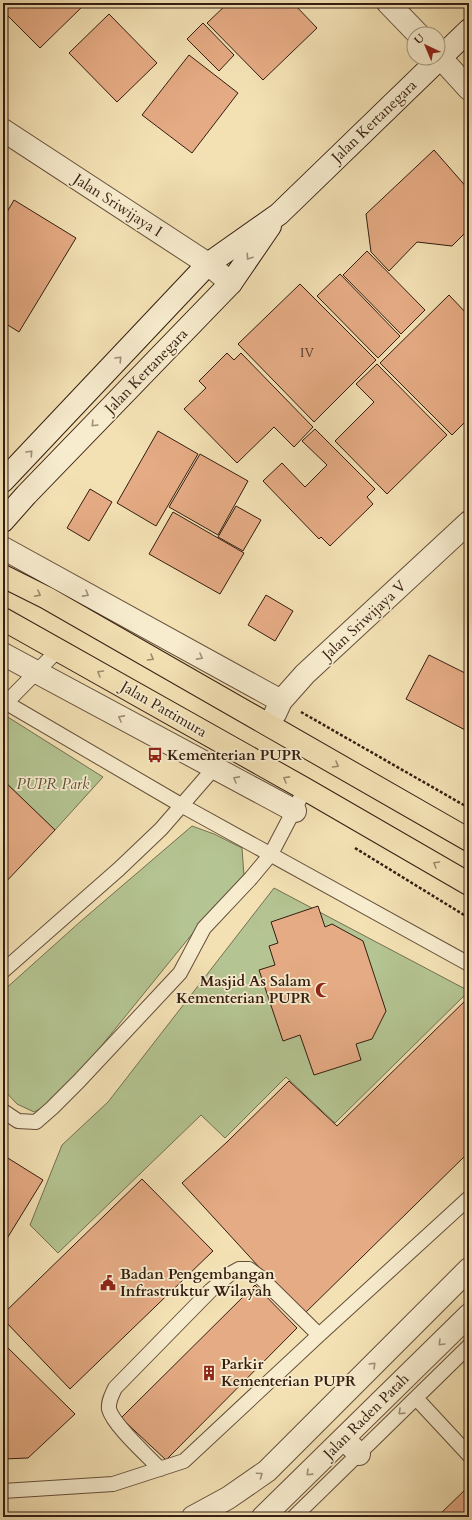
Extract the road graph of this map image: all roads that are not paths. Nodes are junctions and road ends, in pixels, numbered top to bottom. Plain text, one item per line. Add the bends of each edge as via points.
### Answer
1 (388, 3) edge
2 (410, 26) edge
3 (469, 30) edge
4 (446, 50) edge
5 (446, 64) edge
6 (429, 66) edge
7 (469, 89) edge
8 (3, 130) edge
9 (279, 214) junction
10 (208, 264) junction
11 (231, 283) junction
12 (3, 481) edge
13 (3, 521) edge
14 (469, 522) edge
15 (3, 548) edge
16 (3, 576) edge
17 (3, 619) edge
18 (58, 650) junction
19 (3, 654) edge
20 (36, 672) junction
21 (281, 701) junction
22 (4, 703) edge
23 (269, 726) junction
24 (227, 745) junction
25 (215, 767) junction
26 (305, 790) junction
27 (181, 805) junction
28 (295, 810) junction
29 (469, 840) edge
30 (271, 854) junction
31 (469, 884) edge
32 (469, 964) edge
33 (3, 971) edge
34 (3, 1111) edge
35 (469, 1198) edge
36 (469, 1269) edge
37 (469, 1315) edge
38 (319, 1335) junction
39 (469, 1346) edge
40 (416, 1398) junction
41 (352, 1446) junction
42 (468, 1451) edge
43 (160, 1469) junction
44 (3, 1491) edge
45 (193, 1517) edge
46 (263, 1517) edge
47 (294, 1517) edge

1 - 2 street
3 - 4 street, Jalan Kertanegara
5 - 7 street
6 - 9 street, Jalan Kertanegara
8 - 10 street, Jalan Sriwijaya I
9 - 10 street, Jalan Kertanegara
9 -> 11 street, Jalan Kertanegara
10 - 11 street, Jalan Sriwijaya I
12 -> 10 street, Jalan Kertanegara
11 -> 13 street, Jalan Kertanegara via 26,494
14 - 21 street, Jalan Sriwijaya V via 305,674
15 -> 21 street
16 -> 23 main road via 47,598
17 - 18 main road, Jalan Pattimura
18 - 20 lane
24 -> 18 main road, Jalan Pattimura
19 - 20 street, Jalan Pattimura
20 - 22 lane
25 -> 20 street, Jalan Pattimura
21 - 23 street, Jalan Sriwijaya V
22 - 27 lane
23 -> 29 main road
24 - 25 lane
26 -> 24 main road, Jalan Pattimura
25 - 27 lane
28 -> 25 street, Jalan Pattimura
26 - 28 lane
31 -> 26 main road, Jalan Pattimura
27 - 30 lane
27 - 33 lane via 161,829 119,869
28 - 30 lane
30 - 32 lane
30 - 34 lane via 204,928 180,973 52,1108 36,1122 18,1121
35 - 38 lane
45 -> 36 street, Jalan Raden Patah via 228,1498 266,1471
37 -> 41 street, Jalan Raden Patah
38 - 43 lane via 184,1461
38 - 43 lane via 249,1269 239,1269 211,1290 116,1388 110,1399 109,1408 112,1416
39 - 40 lane, Jalan Raden Patah
40 -> 41 lane, Jalan Raden Patah
40 - 42 lane
41 -> 46 street, Jalan Raden Patah
41 - 47 lane, Jalan Raden Patah
43 - 44 lane via 113,1484

